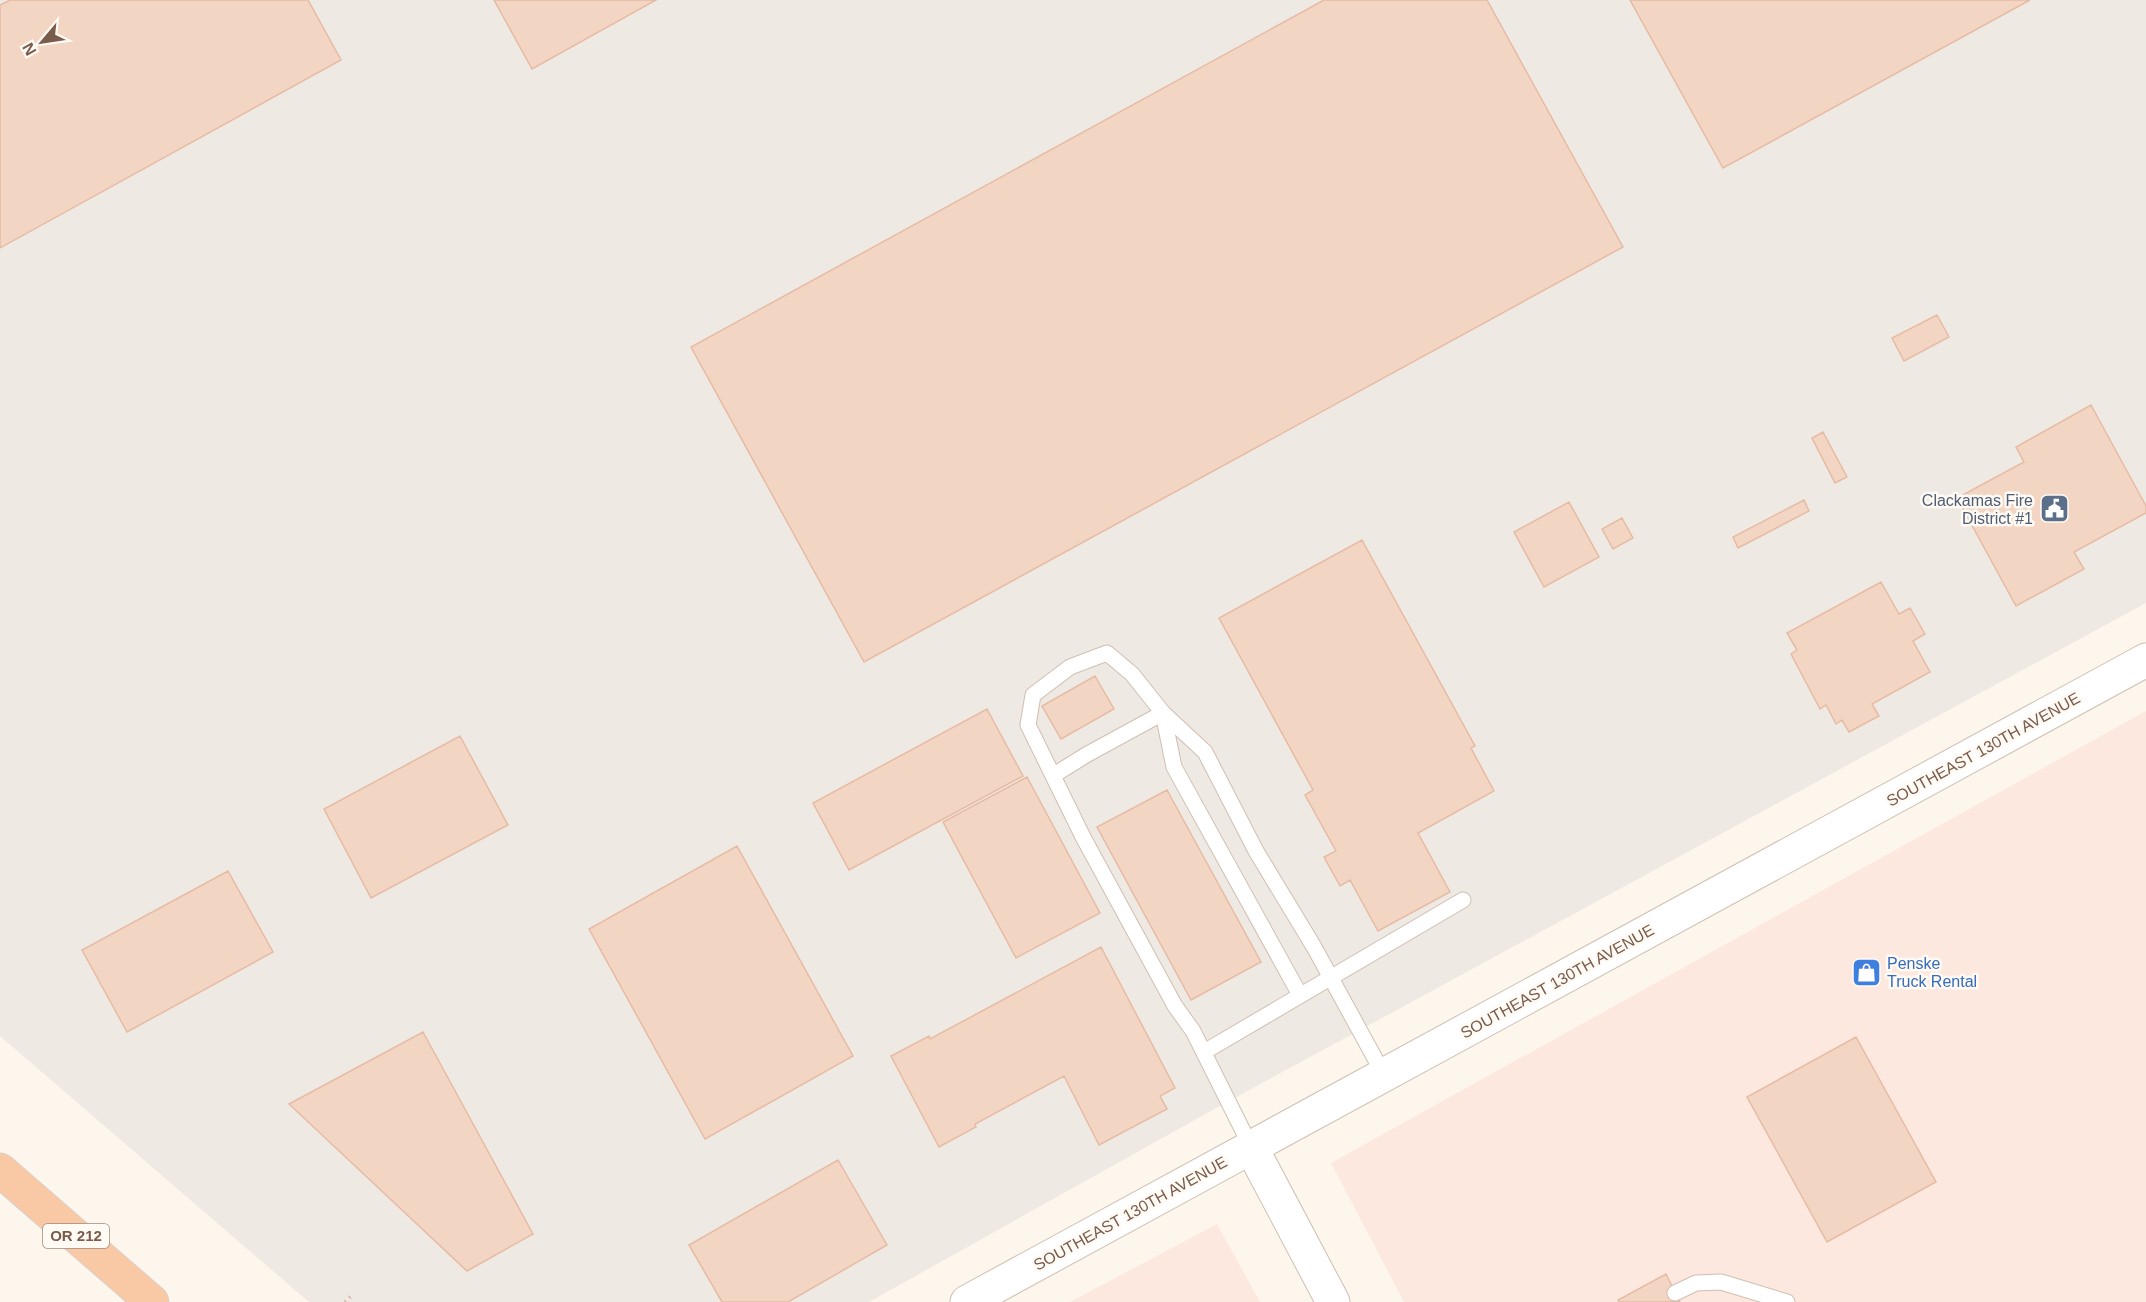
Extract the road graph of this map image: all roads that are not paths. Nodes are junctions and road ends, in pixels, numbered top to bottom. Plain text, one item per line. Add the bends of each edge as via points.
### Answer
1 (2146, 660) edge
2 (1163, 713) junction
3 (1054, 775) junction
4 (1463, 900) dead end
5 (1330, 977) junction
6 (1300, 995) junction
7 (1204, 1052) junction
8 (1384, 1075) junction
9 (1251, 1148) junction
10 (0, 1170) edge
11 (1675, 1293) dead end
12 (152, 1302) edge
13 (967, 1302) edge
14 (1333, 1302) edge
15 (1787, 1302) edge

1 - 8 street, SOUTHEAST 130TH AVENUE
2 - 3 lane
2 - 3 lane via 1132,674 1107,653 1070,667 1033,696 1028,725
2 - 5 lane via 1205,752 1256,852
2 - 6 lane via 1174,767
3 - 7 lane via 1083,837
4 - 5 lane
5 - 6 lane
5 - 8 lane
6 - 7 lane
7 - 9 lane
8 - 9 street, SOUTHEAST 130TH AVENUE
9 - 13 street, SOUTHEAST 130TH AVENUE
9 - 14 street
10 - 12 highway, OR 212
11 - 15 lane via 1696,1283 1721,1282

